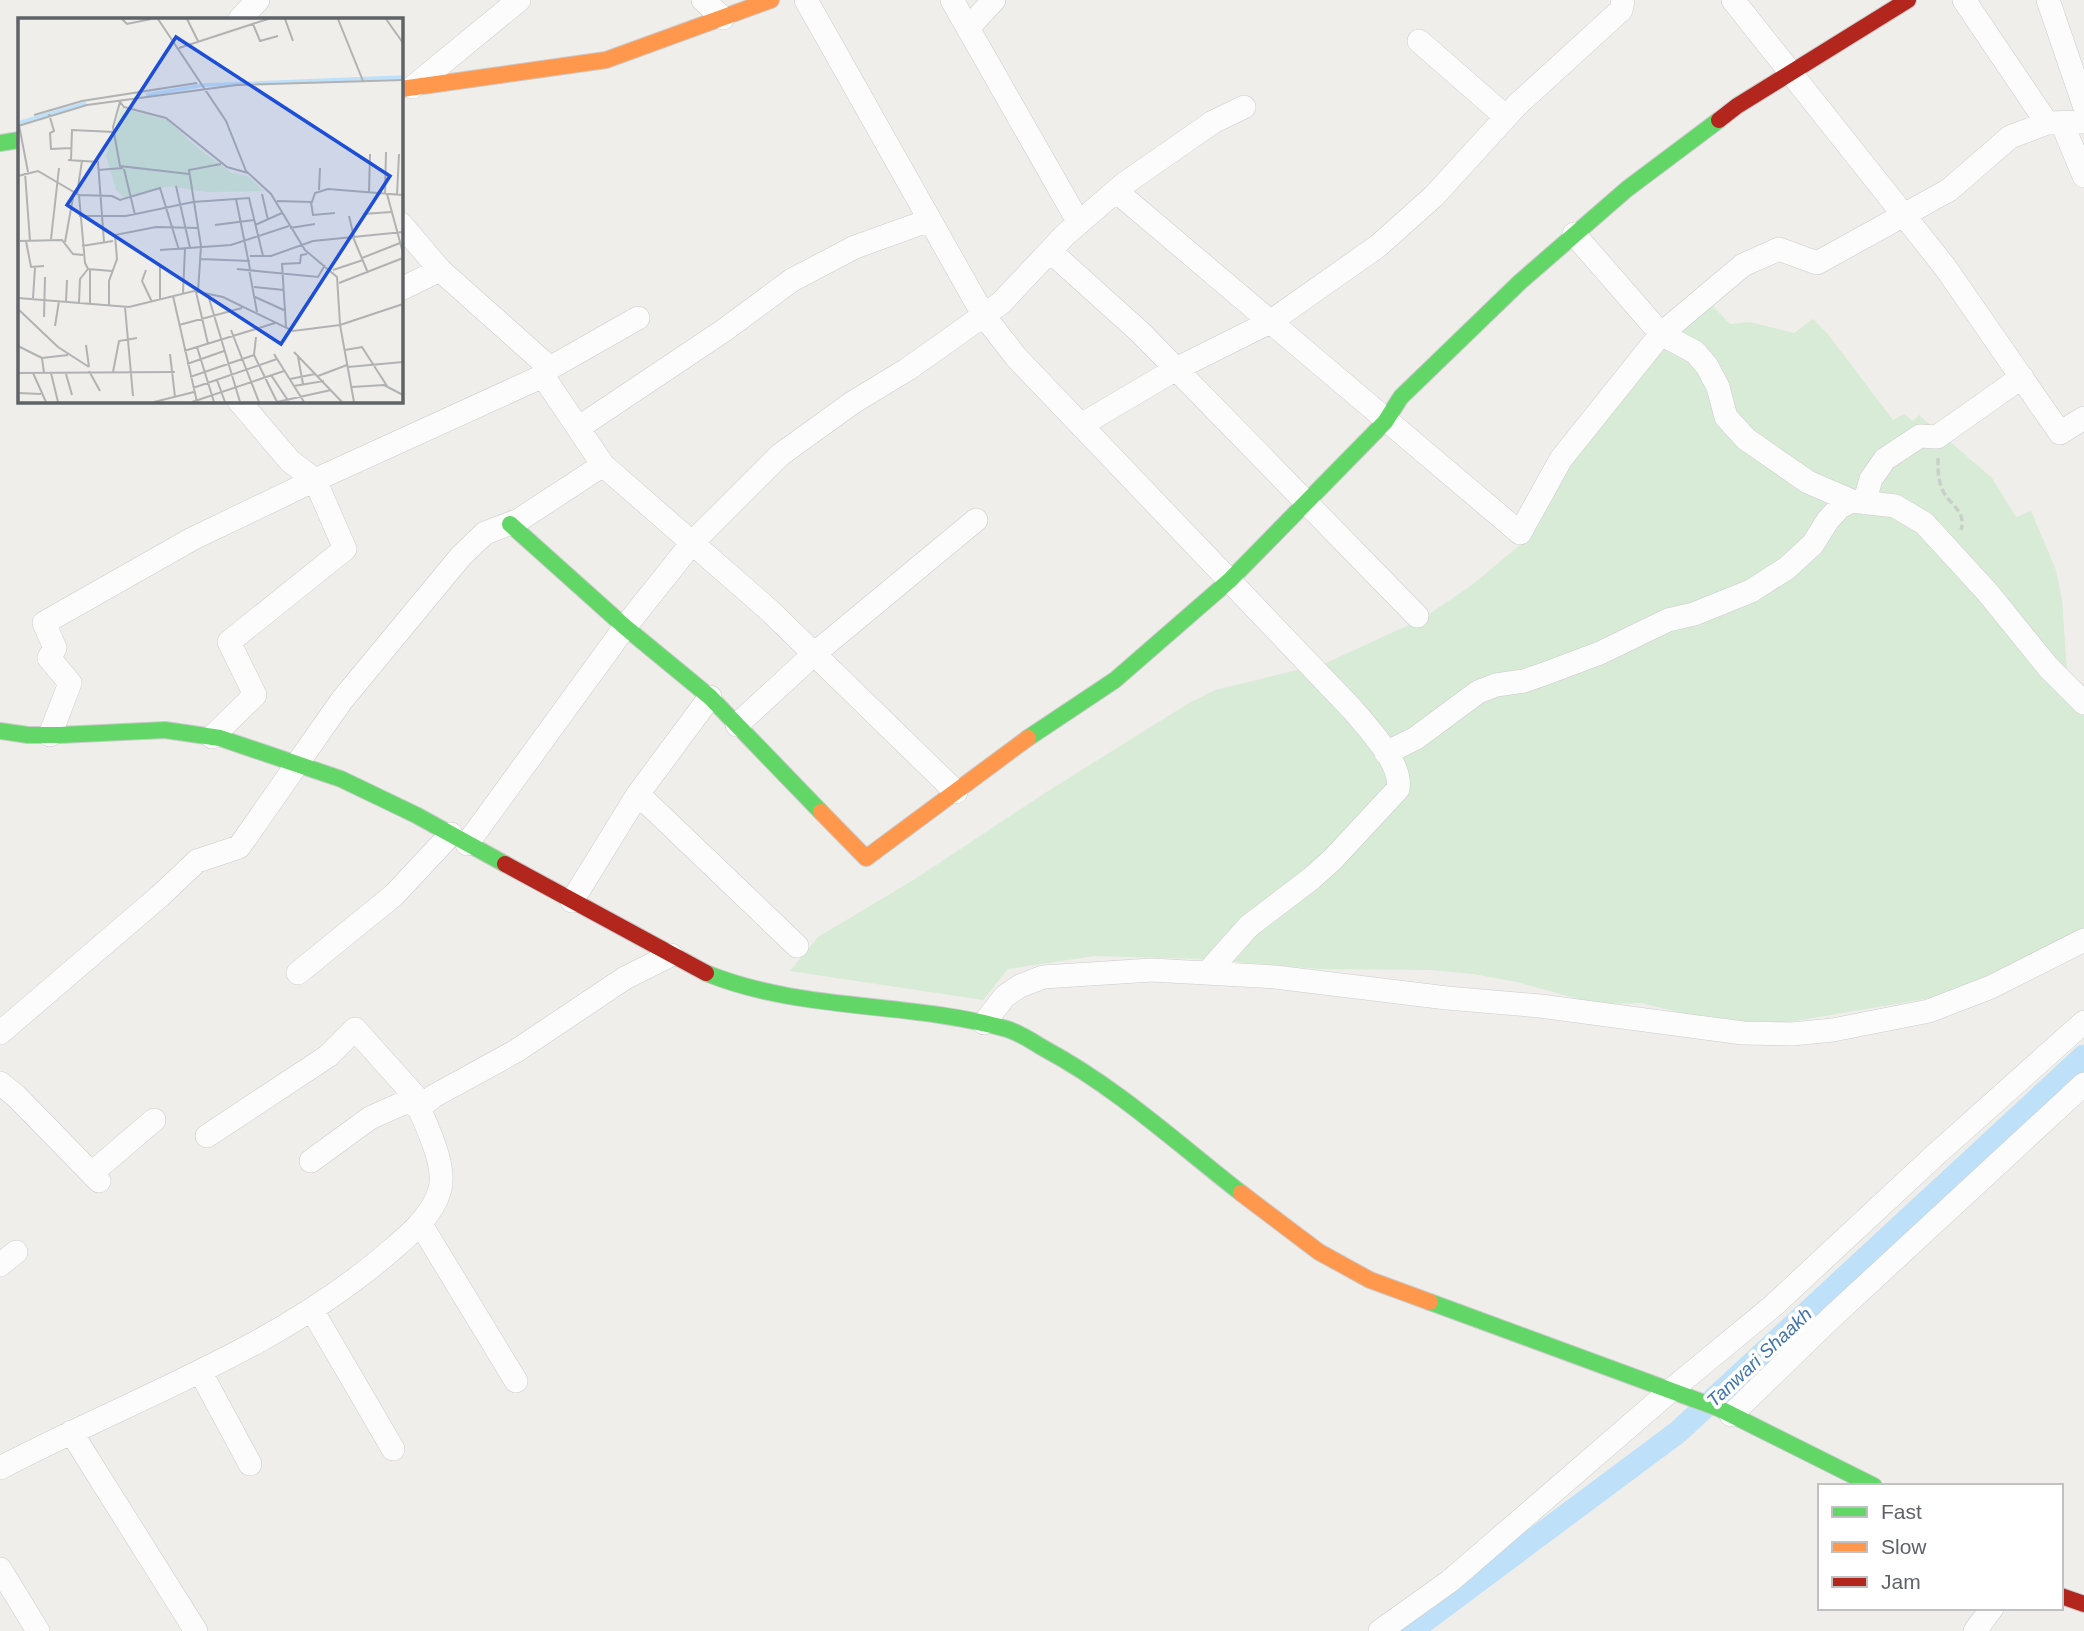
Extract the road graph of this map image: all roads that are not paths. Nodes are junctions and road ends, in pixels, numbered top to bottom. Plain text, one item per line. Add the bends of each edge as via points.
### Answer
1 (258, 0) edge
2 (519, 0) edge
3 (703, 0) edge
4 (771, 0) edge
5 (806, 0) edge
6 (952, 0) edge
7 (994, 0) edge
8 (1623, 0) edge
9 (1733, 0) edge
10 (1908, 0) edge
11 (1964, 0) edge
12 (2048, 0) edge
13 (241, 18) edge
14 (723, 18) junction
15 (969, 27) junction
16 (1419, 41) dead end
17 (1792, 71) junction
18 (406, 89) edge
19 (2084, 105) edge
20 (1244, 107) dead end
21 (1506, 117) junction
22 (2064, 123) edge
23 (18, 140) edge
24 (0, 143) edge
25 (2084, 176) edge
26 (1116, 191) junction
27 (1905, 215) junction
28 (930, 220) junction
29 (1079, 222) junction
30 (402, 225) edge
31 (1574, 234) junction
32 (1050, 251) junction
33 (440, 270) junction
34 (402, 289) edge
35 (984, 316) junction
36 (638, 318) dead end
37 (1270, 322) junction
38 (1661, 334) junction
39 (1176, 369) junction
40 (546, 372) junction
41 (2022, 377) junction
42 (240, 402) edge
43 (2084, 418) edge
44 (1386, 420) junction
45 (1081, 425) junction
46 (578, 428) junction
47 (603, 465) junction
48 (314, 480) junction
49 (1306, 502) junction
50 (1858, 502) junction
51 (976, 520) dead end
52 (510, 524) junction
53 (692, 543) junction
54 (1230, 580) junction
55 (1417, 616) dead end
56 (625, 627) junction
57 (814, 654) junction
58 (710, 697) junction
59 (2084, 703) edge
60 (737, 725) junction
61 (0, 731) edge
62 (50, 735) junction
63 (212, 737) junction
64 (1386, 753) junction
65 (297, 763) junction
66 (956, 792) junction
67 (638, 794) junction
68 (459, 839) junction
69 (572, 901) junction
70 (2084, 940) edge
71 (797, 946) dead end
72 (671, 955) junction
73 (298, 973) dead end
74 (1207, 973) junction
75 (2084, 1022) edge
76 (984, 1023) junction
77 (0, 1034) edge
78 (2084, 1084) edge
79 (5, 1097) edge
80 (421, 1106) junction
81 (154, 1120) dead end
82 (207, 1136) dead end
83 (311, 1161) dead end
84 (420, 1223) junction
85 (312, 1310) junction
86 (201, 1373) junction
87 (516, 1381) dead end
88 (1680, 1394) junction
89 (1725, 1411) junction
90 (71, 1432) junction
91 (393, 1449) dead end
92 (250, 1464) dead end
93 (0, 1468) edge
94 (1870, 1484) edge
95 (0, 1569) edge
96 (2063, 1597) edge
97 (2084, 1604) edge
98 (1991, 1610) edge
99 (38, 1631) edge
100 (196, 1631) edge
101 (1380, 1631) edge
102 (1975, 1631) edge

1 - 13 street
2 - 18 street
3 - 14 street
4 - 14 street
5 - 28 street
6 - 15 street
7 - 15 street
8 - 21 street via 1621,10
9 - 17 street
10 - 17 street
11 - 22 street
12 - 19 street
14 - 18 street via 606,60
15 - 29 street
16 - 21 street
17 - 27 street
17 - 31 street via 1737,106
20 - 26 street via 1213,122
21 - 37 street via 1434,196 1378,246
22 - 25 street
22 - 27 street via 2010,137 1949,190
23 - 24 street
26 - 29 street
26 - 37 street
27 - 38 street via 1817,263 1779,249 1743,265
27 - 41 street
28 - 35 street
28 - 46 street via 855,247 792,280
29 - 32 street
30 - 33 street
31 - 38 street
31 - 44 street via 1401,397
32 - 35 street
32 - 39 street
33 - 34 street
33 - 40 street
35 - 45 street
35 - 53 street via 780,455
36 - 40 street
37 - 39 street
37 - 44 street
38 - 44 street via 1561,458 1520,533
38 - 50 street via 1695,352 1707,366 1726,417 1746,439 1808,482
39 - 45 street
39 - 49 street
40 - 46 street
40 - 48 street
41 - 43 street via 2060,433
41 - 50 street via 1937,437 1920,436 1885,459
42 - 48 street via 290,461
44 - 49 street
45 - 54 street
46 - 47 street
47 - 52 street
47 - 53 street
48 - 62 street via 191,539 44,623 55,648 49,658 70,683
48 - 63 street via 345,549 229,642 255,695
49 - 54 street
49 - 55 street
50 - 59 street via 1895,506 1924,523
50 - 64 street via 1840,508 1813,544 1751,591 1668,620 1544,674 1478,692
51 - 57 street
52 - 56 street
52 - 65 street via 485,533 461,556 342,700
53 - 56 street
53 - 57 street
54 - 64 street via 1353,710
54 - 66 street via 1115,680
56 - 58 street
56 - 68 street
57 - 60 street
57 - 66 street
58 - 60 street
58 - 67 street
60 - 66 street via 866,858
61 - 62 street
62 - 63 street via 165,730
63 - 65 street
64 - 74 street via 1398,789 1333,859 1249,926
65 - 68 street via 341,779
65 - 77 street via 239,847 197,862
67 - 69 street
67 - 71 street
68 - 69 street
68 - 73 street
69 - 72 street
70 - 74 street via 1991,987 1929,1011 1792,1034 1742,1033 1540,1006
72 - 76 street via 733,984 778,994
72 - 80 street via 625,978 516,1051
74 - 76 street via 1152,970 1043,977 1005,996
75 - 88 street
76 - 88 street via 1021,1035 1079,1067 1282,1226 1370,1280
78 - 89 street
79 - 81 street via 95,1177
80 - 82 street via 355,1029 328,1056
80 - 83 street via 408,1101 370,1118
80 - 84 street via 439,1159 441,1187
84 - 85 street via 364,1274
84 - 87 street
85 - 86 street
85 - 91 street
86 - 90 street
86 - 92 street
88 - 89 street
88 - 101 street via 1450,1581
89 - 94 street
90 - 93 street
90 - 100 street
95 - 99 street
96 - 97 street
98 - 102 street

